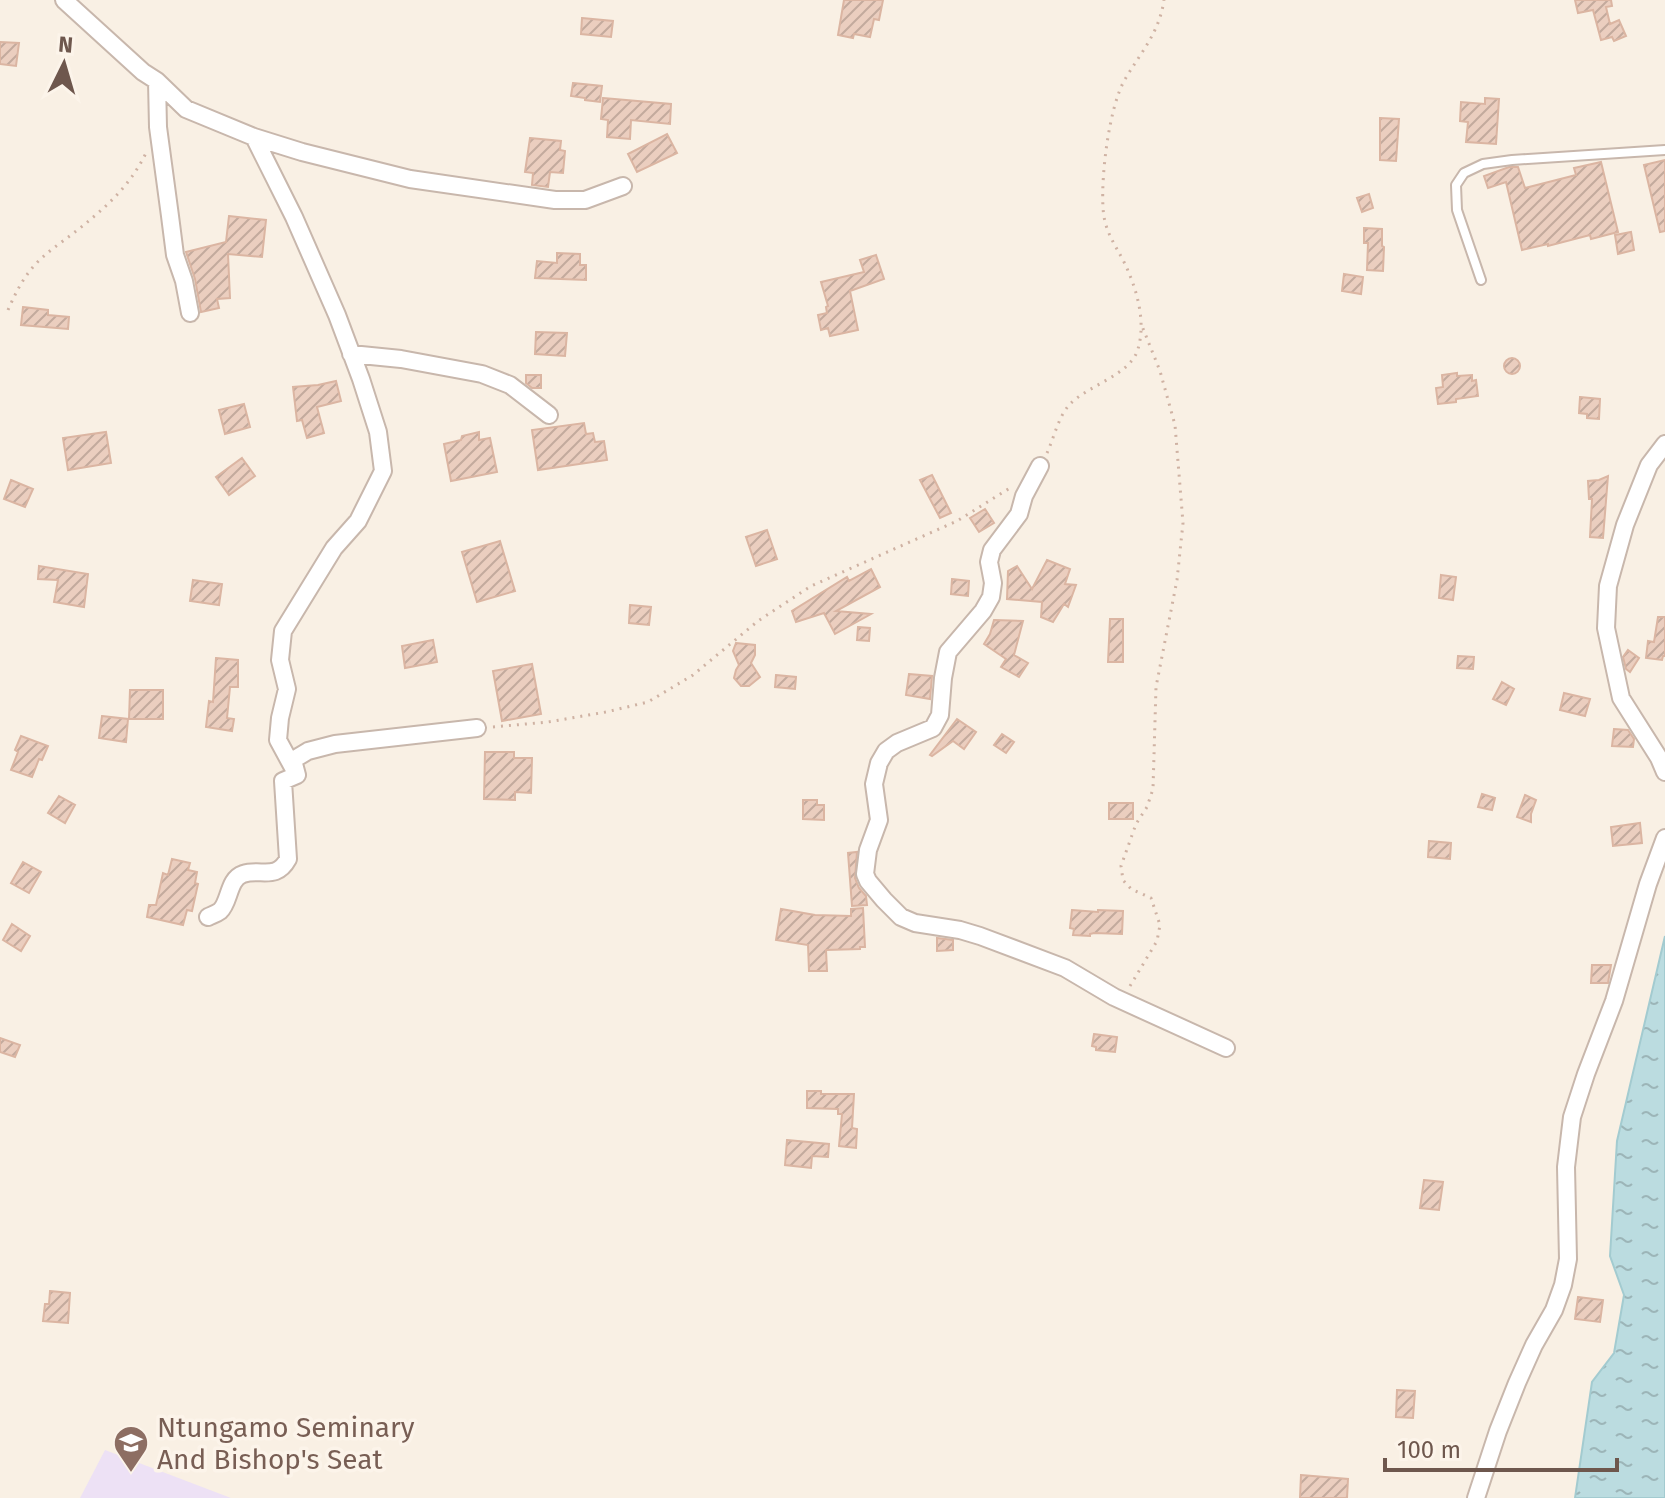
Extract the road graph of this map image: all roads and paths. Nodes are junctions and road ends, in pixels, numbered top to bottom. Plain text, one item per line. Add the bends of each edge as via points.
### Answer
1 (64, 0) edge
2 (1164, 0) edge
3 (157, 81) junction
4 (254, 137) junction
5 (1665, 150) edge
6 (145, 154) dead end
7 (623, 186) dead end
8 (1481, 280) dead end
9 (8, 310) dead end
10 (190, 313) dead end
11 (1141, 323) junction
12 (351, 354) junction
13 (549, 415) dead end
14 (1665, 444) edge
15 (1040, 466) junction
16 (477, 728) joint
17 (1665, 772) edge
18 (297, 775) junction
19 (1665, 838) edge
20 (208, 917) dead end
21 (1114, 997) junction
22 (1226, 1048) dead end
23 (1476, 1498) edge

1 - 3 street
2 - 11 path via 1153,36 1123,84 1105,164 1106,224 1136,290
3 - 4 street via 186,109
3 - 10 street via 171,229
4 - 7 street via 410,179 555,200 585,200
4 - 12 street
5 - 8 lane via 1512,160 1464,173 1456,185 1457,210
6 - 9 path via 111,203 33,266
11 - 15 path via 1137,352 1128,367 1069,405
11 - 21 path via 1175,425 1183,523 1156,687 1153,789 1121,866 1131,889 1151,898 1160,925 1157,941 1132,983
12 - 13 street via 482,374 510,385
12 - 18 street via 378,432 383,471 358,521 334,548 283,631 280,660 287,689 278,740
14 - 17 street via 1649,465 1625,525 1608,586 1606,628 1621,698
15 - 16 path via 957,521 811,586 693,675 648,702 548,722
15 - 21 street via 1019,514 992,550 991,597 948,652 940,715 933,728 897,743 879,763 874,784 879,820 865,874 901,917 1003,943 1065,968
16 - 18 street via 308,751 293,760
18 - 20 street via 283,781 288,859 284,867 273,873 242,874 220,911
19 - 23 street via 1572,1117 1563,1285 1517,1383
21 - 22 street

